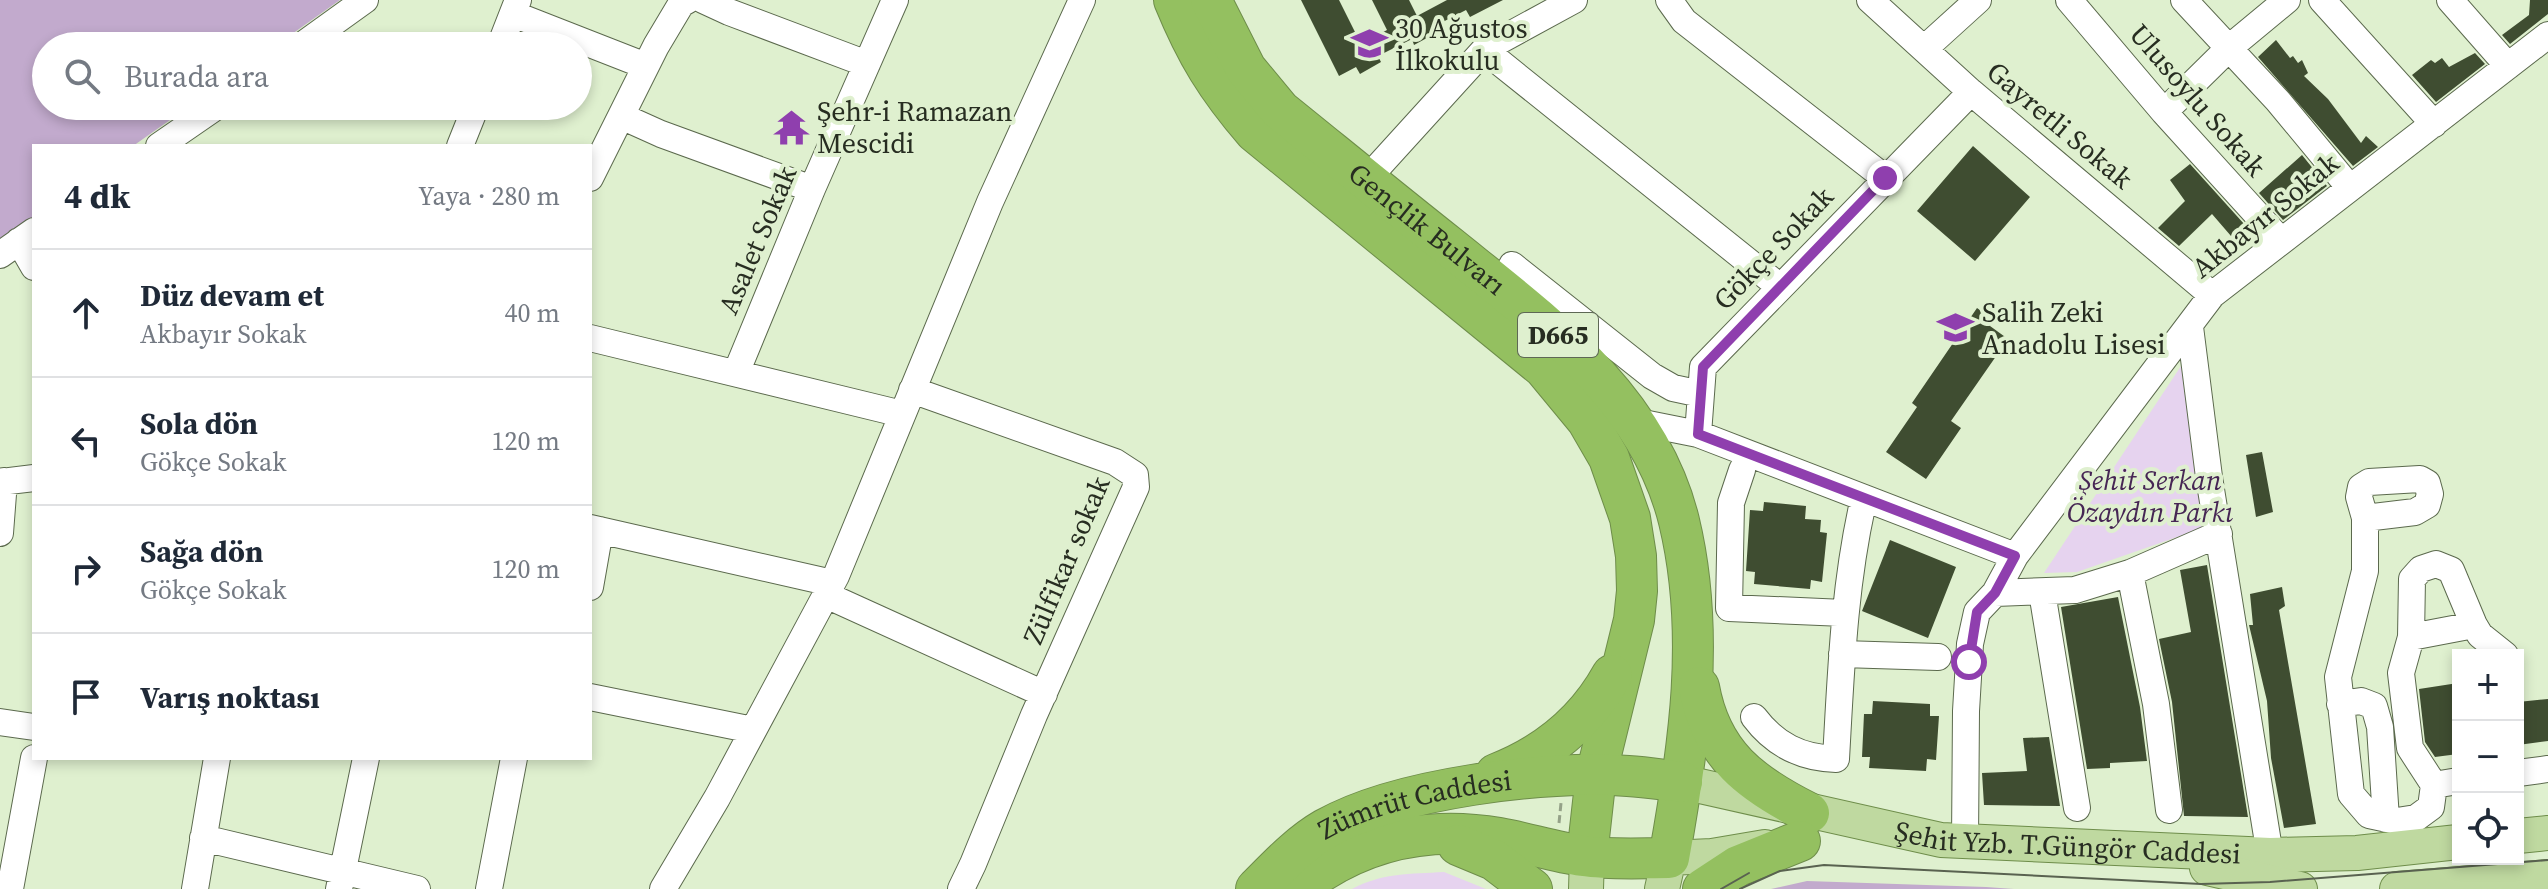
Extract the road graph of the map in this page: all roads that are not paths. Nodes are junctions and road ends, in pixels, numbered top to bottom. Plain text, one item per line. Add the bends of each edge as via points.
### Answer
1 (365, 0) edge
2 (688, 0) edge
3 (703, 0) edge
4 (895, 0) edge
5 (1082, 0) edge
6 (1174, 0) edge
7 (1211, 0) edge
8 (1574, 0) edge
9 (1669, 0) edge
10 (1870, 0) edge
11 (1978, 0) edge
12 (2069, 0) edge
13 (2184, 0) edge
14 (2287, 0) edge
15 (2322, 0) edge
16 (2450, 0) edge
17 (515, 7) edge
18 (320, 32) edge
19 (505, 32) edge
20 (571, 32) edge
21 (2548, 35) edge
22 (592, 42) edge
23 (1486, 48) junction
24 (2229, 48) junction
25 (1924, 49) junction
26 (867, 64) junction
27 (646, 66) junction
28 (2508, 66) junction
29 (1971, 92) junction
30 (2164, 112) junction
31 (621, 116) junction
32 (206, 120) edge
33 (470, 120) edge
34 (2434, 124) junction
35 (193, 136) edge
36 (166, 144) edge
37 (461, 144) edge
38 (592, 174) edge
39 (1885, 178) junction
40 (1366, 180) junction
41 (2350, 188) junction
42 (812, 189) junction
43 (2281, 241) junction
44 (18, 242) edge
45 (32, 264) edge
46 (1512, 265) dead end
47 (1780, 287) junction
48 (2212, 295) junction
49 (2190, 327) junction
50 (592, 338) edge
51 (736, 373) junction
52 (1701, 394) junction
53 (907, 402) junction
54 (1633, 421) junction
55 (1698, 434) junction
56 (1742, 470) dead end
57 (32, 478) edge
58 (2, 481) edge
59 (1864, 498) junction
60 (2365, 518) dead end
61 (595, 529) edge
62 (0, 533) edge
63 (2219, 534) junction
64 (2015, 556) junction
65 (592, 564) edge
66 (2130, 573) junction
67 (829, 589) junction
68 (2042, 592) junction
69 (1995, 593) junction
70 (1844, 613) junction
71 (1634, 620) junction
72 (2474, 625) junction
73 (2411, 637) junction
74 (2498, 649) edge
75 (1842, 654) junction
76 (1938, 657) dead end
77 (1694, 662) junction
78 (1044, 694) junction
79 (592, 697) edge
80 (2340, 704) junction
81 (1754, 717) dead end
82 (0, 722) edge
83 (32, 727) edge
84 (753, 730) junction
85 (34, 760) edge
86 (217, 760) edge
87 (366, 760) edge
88 (514, 760) edge
89 (2548, 769) edge
90 (2524, 772) edge
91 (1596, 775) junction
92 (1682, 782) junction
93 (2446, 783) edge
94 (1459, 788) junction
95 (2077, 808) dead end
96 (2169, 810) dead end
97 (2386, 819) junction
98 (1804, 827) junction
99 (2548, 833) edge
100 (2524, 835) edge
101 (203, 838) junction
102 (1386, 841) junction
103 (1953, 841) junction
104 (2452, 843) edge
105 (2117, 847) junction
106 (2270, 855) junction
107 (1587, 873) edge
108 (1666, 874) edge
109 (2548, 877) edge
110 (341, 881) edge
111 (14, 888) edge
112 (195, 889) edge
113 (417, 889) edge
114 (489, 889) edge
115 (663, 889) edge
116 (961, 889) edge
117 (1256, 889) edge
118 (1297, 889) edge
119 (1532, 889) edge
120 (1703, 889) edge
121 (2300, 889) edge
122 (2397, 889) edge

1 - 18 street
2 - 27 street
3 - 26 street
4 - 26 street, Asalet Sokak
5 - 53 street
6 - 71 highway, Gençlik Bulvarı / D665 via 1192,45 1220,92 1255,132 1544,368 1587,420 1609,458 1630,518 1636,556
7 - 40 highway, Gençlik Bulvarı / D665 via 1246,69 1280,110
8 - 23 street
9 - 39 street via 1684,21
10 - 25 street, Gayretli Sokak
11 - 25 street
12 - 30 street, Ulusoylu Sokak
13 - 24 street
14 - 24 street
15 - 34 street
16 - 28 street
17 - 19 street
17 - 20 street
21 - 28 street, Akbayır Sokak
22 - 27 street
23 - 40 street
23 - 47 street
24 - 30 street
24 - 41 street
25 - 29 street, Gayretli Sokak
26 - 42 street, Asalet Sokak
27 - 31 street
28 - 34 street, Akbayır Sokak
29 - 39 street, Gökçe Sokak
29 - 48 street, Gayretli Sokak
30 - 43 street, Ulusoylu Sokak
31 - 38 street
31 - 42 street
32 - 35 street
33 - 37 street
34 - 41 street, Akbayır Sokak
35 - 36 street
39 - 47 street, Gökçe Sokak
40 - 54 highway, Gençlik Bulvarı / D665 via 1562,339
41 - 43 street, Akbayır Sokak
42 - 51 street, Asalet Sokak
43 - 48 street, Akbayır Sokak
44 - 45 street
46 - 52 street via 1652,376 1673,388
47 - 52 street, Gökçe Sokak via 1703,367
48 - 49 street, Akbayır Sokak
49 - 63 street
49 - 64 street, Akbayır Sokak
50 - 51 street
51 - 53 street
52 - 55 street, Gökçe Sokak
53 - 67 street
53 - 78 street, Zülfikar sokak via 1115,462 1135,475 1136,487
54 - 55 street
54 - 77 highway, Gençlik Bulvarı / D665 via 1665,479 1678,519
55 - 59 street
56 - 70 street via 1731,503 1729,608
57 - 58 street
58 - 62 street
59 - 64 street
59 - 70 street
60 - 80 street via 2365,571 2338,677
61 - 65 street
61 - 67 street
63 - 66 street
63 - 106 street
64 - 69 street, Akbayır Sokak
66 - 68 street via 2075,590
66 - 96 street via 2156,704
67 - 78 street
67 - 84 street
68 - 69 street
68 - 95 street
69 - 103 street, Akbayır Sokak via 1977,612 1970,644
70 - 75 street
71 - 91 highway, Gençlik Bulvarı
71 - 94 highway via 1611,678 1581,719 1538,754
72 - 73 street
72 - 73 street via 2451,570 2436,564 2412,579
72 - 74 street
73 - 93 street via 2401,673 2410,748
75 - 76 street
75 - 81 street via 1836,759 1785,747
77 - 92 highway, Gençlik Bulvarı / D665
77 - 98 highway via 1709,723 1727,754
78 - 116 street, Zülfikar sokak
79 - 84 street
80 - 97 street via 2351,794 2369,815
80 - 97 street via 2361,701 2374,706
82 - 83 street
84 - 115 street
85 - 111 street
86 - 101 street
87 - 110 street
88 - 114 street
89 - 90 street
91 - 92 highway, Zümrüt Caddesi
91 - 94 highway, Zümrüt Caddesi
91 - 107 highway, Gençlik Bulvarı
92 - 98 main road, Şehit Yzb. T.Güngör Caddesi
92 - 108 highway, D665
93 - 97 street via 2431,807 2416,818
94 - 117 highway, Zümrüt Caddesi via 1383,805 1323,830
98 - 103 main road, Şehit Yzb. T.Güngör Caddesi
98 - 108 main road
98 - 120 highway
99 - 100 main road
101 - 110 street
101 - 112 street
102 - 107 highway via 1453,833 1500,838
102 - 118 highway via 1337,861
102 - 119 highway via 1433,840 1478,851
103 - 105 main road, Şehit Yzb. T.Güngör Caddesi
104 - 106 main road, Şehit Yzb. T.Güngör Caddesi
105 - 106 main road, Şehit Yzb. T.Güngör Caddesi
105 - 121 main road
107 - 108 highway
109 - 122 main road
110 - 113 street

